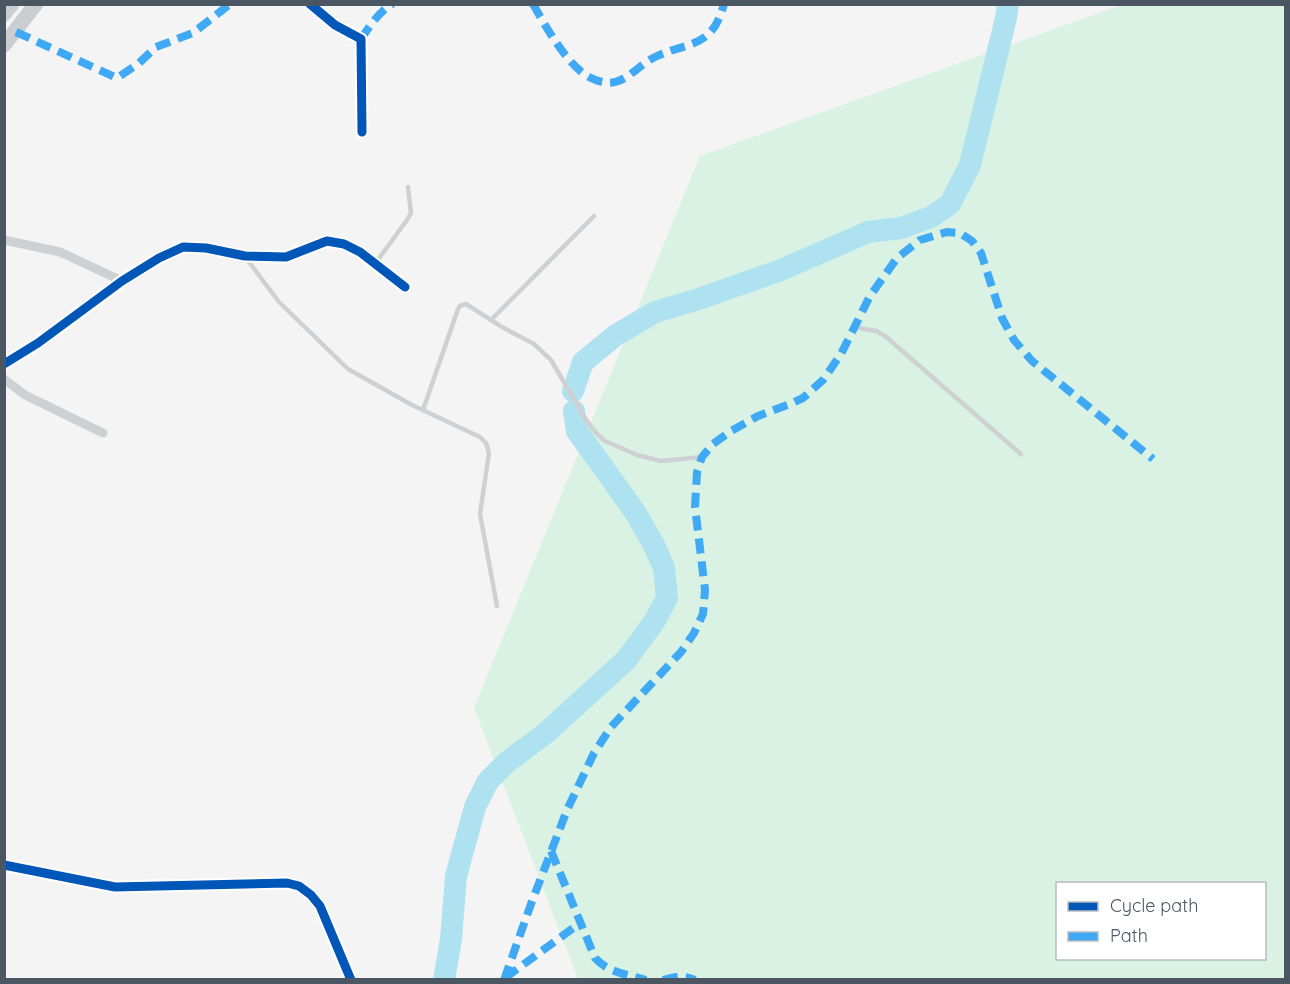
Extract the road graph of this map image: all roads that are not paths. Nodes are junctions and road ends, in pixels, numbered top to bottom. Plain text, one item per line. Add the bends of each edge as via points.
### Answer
1 (12, 4) edge
2 (36, 4) edge
3 (310, 4) edge
4 (4, 14) edge
5 (4, 45) edge
6 (362, 132) dead end
7 (408, 187) dead end
8 (594, 216) dead end
9 (4, 240) edge
10 (245, 256) junction
11 (375, 264) junction
12 (122, 281) junction
13 (405, 287) dead end
14 (491, 320) junction
15 (855, 327) dead end
16 (4, 364) edge
17 (4, 379) edge
18 (423, 410) junction
19 (103, 433) dead end
20 (1021, 454) dead end
21 (702, 457) dead end
22 (497, 606) dead end
23 (4, 865) edge
24 (351, 980) edge

1 - 4 main road
2 - 5 main road
3 - 6 street via 335,25 361,39
7 - 11 lane via 411,213
8 - 14 lane
9 - 12 street via 60,252
10 - 11 street via 286,257 327,241 344,244
10 - 12 street via 183,247
10 - 18 lane via 279,302 348,369
11 - 13 street
12 - 16 street
14 - 18 lane via 466,304 460,306
14 - 21 lane via 534,344 551,360 586,420 605,441 661,461
15 - 20 lane via 885,336
17 - 19 street via 25,395
18 - 22 lane via 486,442 489,453 480,514
23 - 24 street via 115,887 287,883 299,886 320,906

